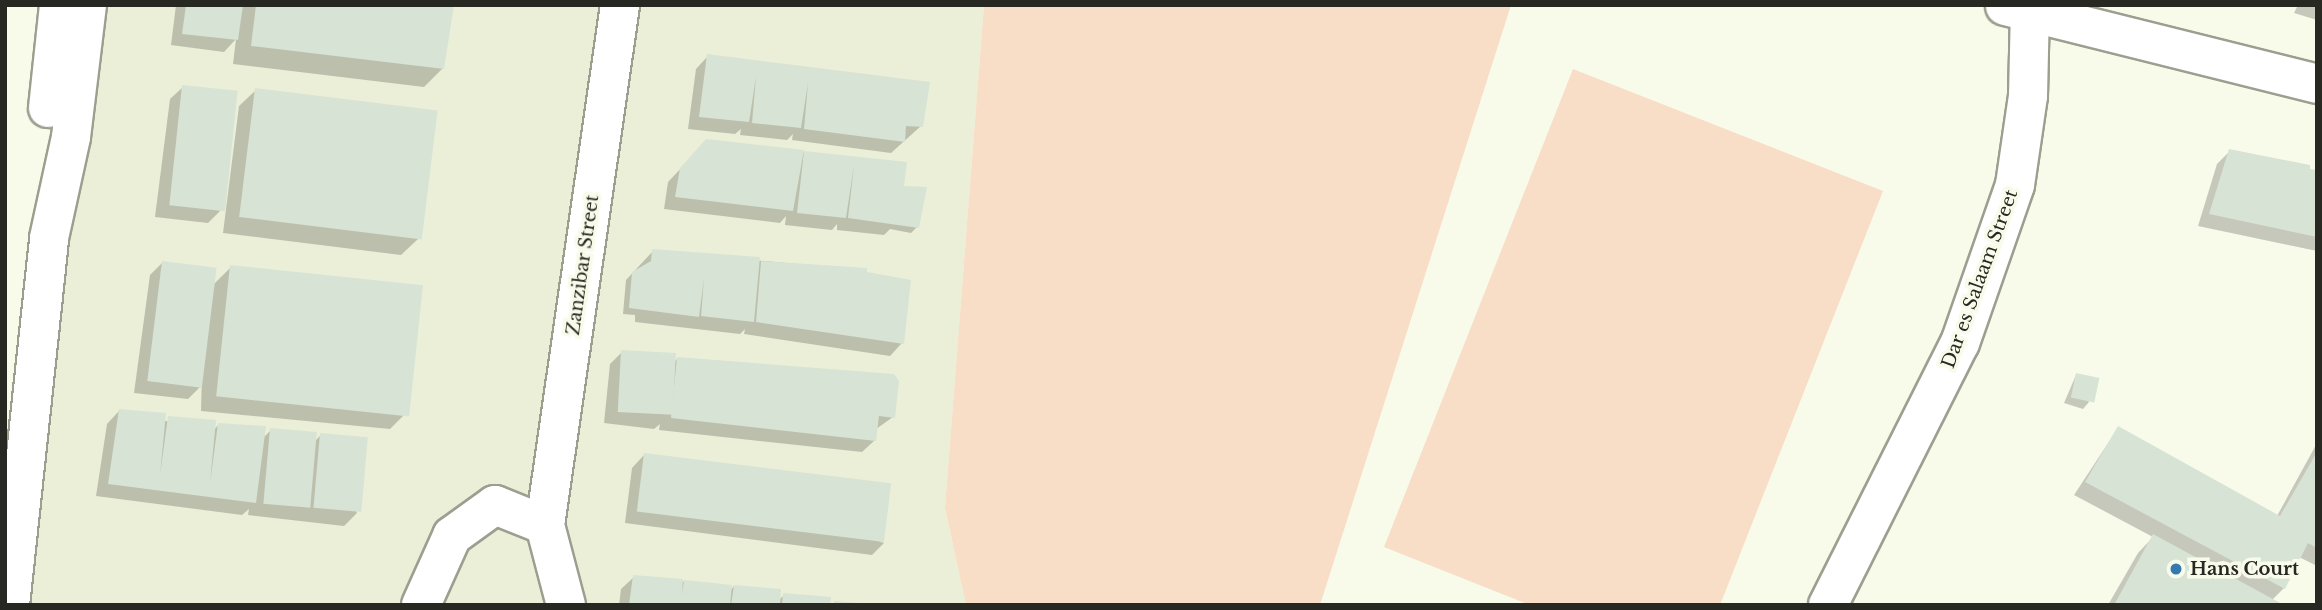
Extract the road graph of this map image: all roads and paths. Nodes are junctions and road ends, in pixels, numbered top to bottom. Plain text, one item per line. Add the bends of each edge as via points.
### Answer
1 (59, 5) edge
2 (87, 5) edge
3 (620, 5) edge
4 (2021, 7) edge
5 (2317, 84) edge
6 (49, 238) junction
7 (545, 525) junction
8 (10, 605) edge
9 (421, 605) edge
10 (566, 605) edge
11 (1828, 605) edge

1 - 6 street via 41,177
2 - 6 street via 71,137
3 - 7 street, Zanzibar Street
4 - 5 street
4 - 11 street, Dar es Salaam Street via 2028,96 2015,185 1960,343
6 - 8 street
7 - 9 street via 495,505 452,536
7 - 10 street, Zanzibar Street

